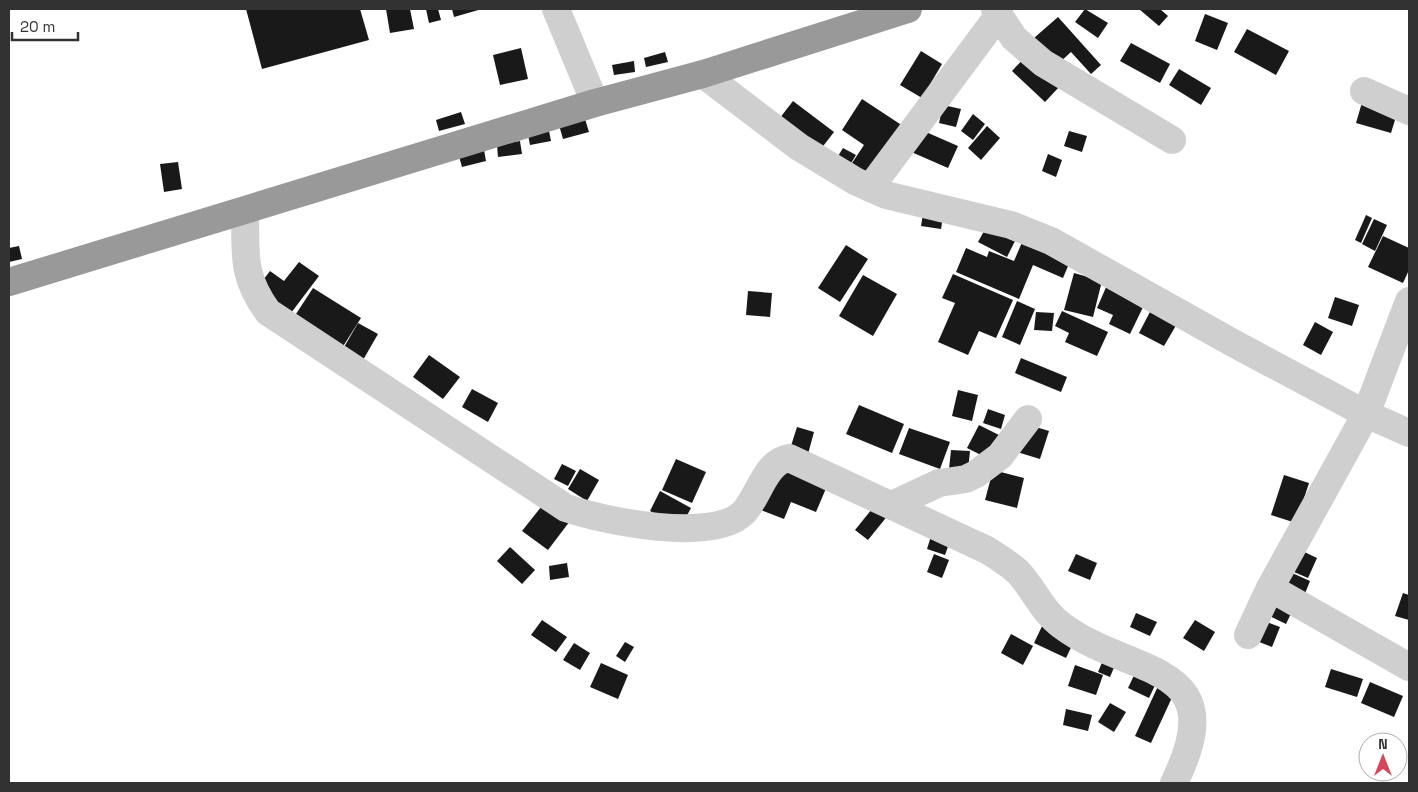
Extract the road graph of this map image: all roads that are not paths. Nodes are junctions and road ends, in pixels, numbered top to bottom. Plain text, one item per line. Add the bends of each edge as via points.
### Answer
1 (556, 9) edge
2 (908, 9) edge
3 (997, 13) edge
4 (703, 74) junction
5 (1364, 91) dead end
6 (595, 103) junction
7 (1409, 112) edge
8 (1172, 140) dead end
9 (870, 188) junction
10 (245, 211) junction
11 (9, 282) edge
12 (1409, 301) edge
13 (1366, 414) junction
14 (1028, 419) dead end
15 (1409, 433) edge
16 (892, 505) junction
17 (1270, 588) junction
18 (1248, 635) dead end
19 (1409, 667) edge
20 (1174, 783) edge

1 - 6 street
2 - 4 highway
3 - 8 street via 1014,38 1043,63
3 - 9 street
4 - 6 highway
4 - 9 street via 799,147
5 - 7 street
6 - 10 highway
9 - 13 street via 1011,225 1051,242
10 - 11 highway
10 - 16 street via 246,272 268,312 566,508 620,521 678,529 723,524 746,510 773,466 789,458
12 - 13 street
13 - 15 street
13 - 17 street
14 - 16 street via 1000,456 976,474 939,483
16 - 20 street via 1005,561 1019,573 1045,610 1061,625 1163,676 1185,694 1193,718 1192,740
17 - 18 street
17 - 19 street

